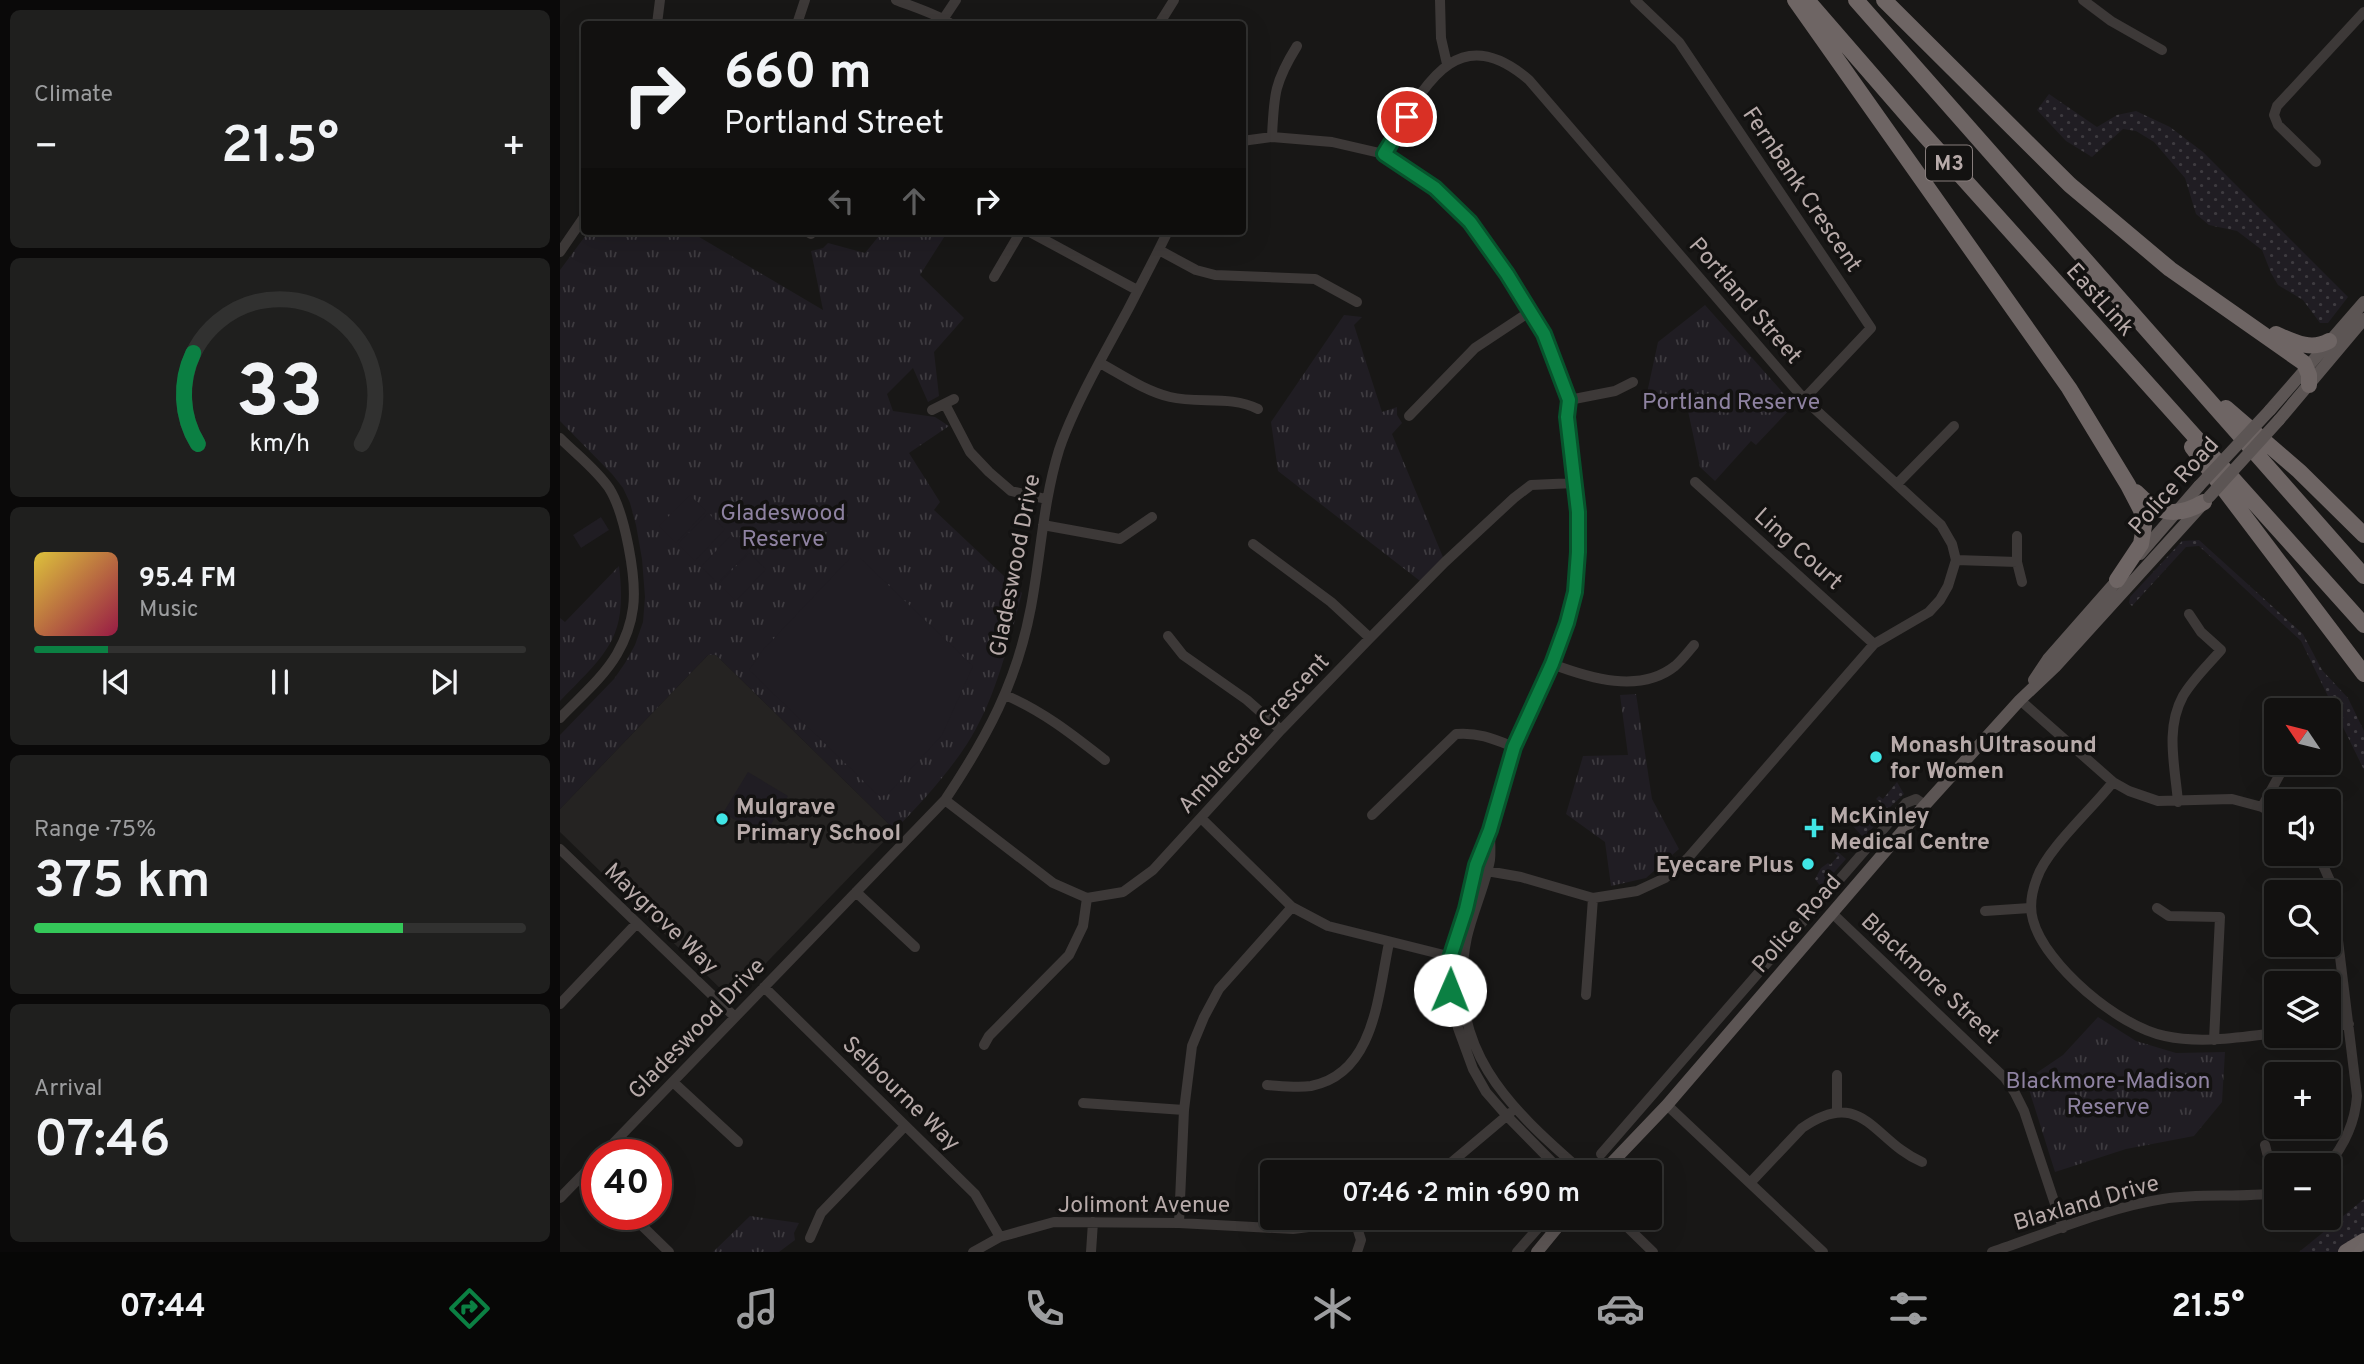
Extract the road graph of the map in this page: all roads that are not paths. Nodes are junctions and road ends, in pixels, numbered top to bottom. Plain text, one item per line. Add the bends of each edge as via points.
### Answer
1 (660, 0) edge
2 (805, 0) edge
3 (896, 0) edge
4 (956, 0) edge
5 (1174, 0) edge
6 (1440, 0) edge
7 (1635, 0) edge
8 (1795, 0) edge
9 (1807, 0) edge
10 (1856, 0) edge
11 (1884, 0) edge
12 (2083, 0) edge
13 (2364, 12) edge
14 (657, 21) edge
15 (798, 21) edge
16 (948, 21) edge
17 (1161, 21) edge
18 (1297, 46) dead end
19 (2162, 50) dead end
20 (1447, 64) junction
21 (1272, 137) junction
22 (1246, 140) edge
23 (1384, 154) junction
24 (2316, 162) dead end
25 (581, 221) edge
26 (1019, 235) edge
27 (1035, 235) edge
28 (1166, 235) edge
29 (1159, 250) junction
30 (560, 252) edge
31 (994, 276) dead end
32 (1137, 290) junction
33 (1357, 302) dead end
34 (2364, 302) edge
35 (1531, 311) junction
36 (2364, 319) edge
37 (2245, 320) junction
38 (2093, 323) junction
39 (2329, 341) junction
40 (1100, 363) junction
41 (2307, 367) junction
42 (2180, 368) junction
43 (1633, 382) dead end
44 (2309, 385) junction
45 (1804, 399) junction
46 (1569, 400) junction
47 (1258, 409) dead end
48 (932, 410) dead end
49 (1409, 416) dead end
50 (1954, 426) dead end
51 (560, 438) edge
52 (1695, 482) dead end
53 (1575, 483) junction
54 (1897, 484) junction
55 (2129, 485) junction
56 (2204, 495) junction
57 (1046, 499) junction
58 (2177, 512) junction
59 (1152, 517) dead end
60 (1043, 524) junction
61 (2364, 535) edge
62 (2017, 536) dead end
63 (1253, 544) dead end
64 (1956, 560) junction
65 (2017, 562) junction
66 (2364, 576) edge
67 (2117, 580) junction
68 (2022, 582) dead end
69 (2189, 614) dead end
70 (2364, 625) edge
71 (1168, 636) dead end
72 (1370, 638) junction
73 (1874, 644) junction
74 (1694, 645) dead end
75 (1552, 664) junction
76 (2364, 674) edge
77 (1006, 695) junction
78 (2020, 700) junction
79 (560, 718) edge
80 (1282, 730) junction
81 (1514, 747) junction
82 (1105, 760) dead end
83 (2279, 775) edge
84 (2113, 782) junction
85 (945, 800) junction
86 (2178, 802) junction
87 (1924, 805) junction
88 (2262, 807) joint
89 (1372, 815) dead end
90 (1202, 820) junction
91 (1490, 830) junction
92 (1867, 848) junction
93 (560, 849) edge
94 (1476, 865) junction
95 (1873, 866) junction
96 (2323, 866) edge
97 (1487, 871) junction
98 (856, 892) junction
99 (1087, 898) junction
100 (1593, 898) junction
101 (1292, 907) junction
102 (2030, 908) junction
103 (2157, 908) dead end
104 (1984, 911) dead end
105 (1832, 913) junction
106 (637, 923) junction
107 (1389, 943) junction
108 (915, 947) dead end
109 (1450, 958) junction
110 (1464, 959) junction
111 (764, 987) junction
112 (1586, 995) dead end
113 (560, 1004) edge
114 (735, 1017) junction
115 (2349, 1024) junction
116 (2341, 1025) edge
117 (2264, 1034) edge
118 (2214, 1040) junction
119 (984, 1045) dead end
120 (1694, 1048) junction
121 (1706, 1059) junction
122 (1837, 1075) dead end
123 (673, 1082) junction
124 (1268, 1085) dead end
125 (1083, 1103) dead end
126 (1667, 1105) junction
127 (1515, 1108) junction
128 (1184, 1110) junction
129 (1837, 1111) junction
130 (1507, 1116) junction
131 (905, 1126) junction
132 (618, 1139) edge
133 (738, 1142) dead end
134 (2265, 1145) dead end
135 (2267, 1153) edge
136 (2337, 1153) edge
137 (1601, 1154) dead end
138 (1454, 1160) edge
139 (1550, 1160) edge
140 (1570, 1160) edge
141 (1615, 1160) edge
142 (1922, 1162) dead end
143 (581, 1176) edge
144 (1750, 1183) junction
145 (2264, 1195) edge
146 (560, 1198) edge
147 (1093, 1222) junction
148 (1179, 1223) junction
149 (1260, 1227) edge
150 (2063, 1228) junction
151 (646, 1230) edge
152 (1360, 1230) edge
153 (1537, 1230) edge
154 (1555, 1230) edge
155 (1630, 1230) edge
156 (1000, 1237) junction
157 (810, 1238) dead end
158 (2364, 1241) edge
159 (668, 1252) edge
160 (973, 1252) edge
161 (1091, 1252) edge
162 (1357, 1252) edge
163 (1517, 1252) edge
164 (1537, 1252) edge
165 (1653, 1252) edge
166 (1823, 1252) edge
167 (1992, 1252) edge
168 (2346, 1252) edge

1 - 14 street
2 - 15 street
3 - 16 street
4 - 16 street
5 - 17 street
6 - 20 street
7 - 45 street, Fernbank Crescent via 1679,42 1871,328
8 - 55 highway via 2061,378
9 - 38 highway, EastLink / M3
10 - 42 highway, EastLink / M3
11 - 37 highway via 2070,186 2171,269
12 - 19 street
13 - 24 street via 2277,106 2274,115 2278,125
18 - 21 street via 1274,94
20 - 23 street via 1431,79
20 - 45 street, Portland Street via 1470,56 1491,56 1529,80
21 - 22 street
21 - 23 street via 1332,142
23 - 35 street via 1435,188 1470,222
25 - 30 street
26 - 31 street
27 - 32 street
28 - 29 street, Gladeswood Drive
29 - 32 street, Gladeswood Drive
29 - 33 street via 1215,275 1315,279
32 - 40 street, Gladeswood Drive
34 - 39 main road, Police Road
35 - 46 street
35 - 49 street via 1475,348
36 - 44 main road, Police Road
37 - 39 highway via 2303,345
37 - 41 highway
38 - 70 highway, EastLink / M3
38 - 76 highway
39 - 41 main road, Police Road
40 - 47 street via 1171,398 1245,402
40 - 57 street, Gladeswood Drive via 1060,448
41 - 44 highway
41 - 56 main road, Police Road, bridge
42 - 61 highway via 2299,471
42 - 66 highway, EastLink / M3
43 - 46 street via 1615,391
44 - 56 main road, Police Road, bridge
45 - 54 street, Portland Street
46 - 53 street
48 - 57 street via 950,401 970,452 989,472 1011,491
50 - 54 street
51 - 79 street via 603,481 620,510 634,606 617,655
52 - 73 street, Ling Court
53 - 72 street, Amblecote Crescent via 1531,485
53 - 75 street via 1575,592
54 - 64 street, Portland Street via 1941,525
55 - 58 highway via 2147,505
55 - 67 highway via 2144,526 2141,544
56 - 58 highway via 2192,509
56 - 78 main road, Police Road via 2055,667
57 - 60 street, Gladeswood Drive
58 - 67 main road, Police Road
59 - 60 street via 1120,539
60 - 77 street, Gladeswood Drive via 1029,619
62 - 65 street
63 - 72 street via 1331,602
64 - 65 street
64 - 73 street via 1948,586 1930,612
65 - 68 street
67 - 78 main road, Police Road
69 - 86 street via 2221,650 2184,695 2176,713 2172,737
71 - 80 street via 1183,655
72 - 80 street, Amblecote Crescent
73 - 100 street via 1688,858 1665,878 1637,891
74 - 75 street via 1675,667 1647,680 1583,676
75 - 81 street
77 - 82 street via 1062,725
77 - 85 street, Gladeswood Drive via 979,749
78 - 84 street
78 - 87 main road, Police Road
80 - 90 street, Amblecote Crescent
81 - 89 street via 1484,735 1456,734
81 - 91 street
83 - 88 street
84 - 86 street via 2158,801
84 - 102 street via 2042,866
85 - 98 street, Gladeswood Drive
85 - 99 street via 1052,883
86 - 88 street via 2232,799
87 - 92 street via 1916,799 1906,803
87 - 95 main road, Police Road
90 - 99 street, Amblecote Crescent via 1153,870 1123,892
90 - 101 street
91 - 94 street
91 - 97 street
92 - 95 street
92 - 120 street
93 - 106 street, Maygrove Way
94 - 97 street
94 - 109 street
95 - 105 main road, Police Road
96 - 115 street via 2331,883
97 - 100 street
97 - 110 street
98 - 108 street
98 - 111 street, Gladeswood Drive
99 - 119 street via 1083,926 1069,955
100 - 112 street
101 - 107 street via 1328,926
101 - 128 street via 1219,989 1204,1017 1192,1046
102 - 104 street
102 - 118 street via 2049,954 2118,1016 2162,1036
103 - 118 street via 2169,916 2220,917
105 - 121 main road, Police Road
105 - 150 street, Blackmore Street via 2005,1078 2024,1111
106 - 113 street
106 - 114 street, Maygrove Way
107 - 109 street
107 - 124 street via 1370,1027 1356,1059 1312,1086
109 - 110 street
109 - 130 street via 1448,982 1464,1047 1486,1092
110 - 127 street via 1468,1026 1492,1080
111 - 114 street, Gladeswood Drive
111 - 131 street, Selbourne Way
114 - 123 street, Gladeswood Drive
115 - 116 street
115 - 136 street via 2356,1110
117 - 118 street
120 - 121 street
120 - 137 street
121 - 126 main road, Police Road
122 - 129 street
123 - 132 street, Gladeswood Drive
123 - 133 street
125 - 128 street
126 - 141 main road, Police Road
126 - 144 street
127 - 130 street
127 - 140 street
128 - 148 street
129 - 142 street via 1871,1124 1903,1153
129 - 144 street via 1802,1128
130 - 138 street
130 - 139 street
131 - 156 street, Selbourne Way via 975,1194
131 - 157 street via 821,1213
134 - 135 street
143 - 146 street
144 - 166 street
145 - 150 street, Blaxland Drive via 2164,1198
147 - 148 street, Jolimont Avenue
147 - 156 street, Jolimont Avenue via 1054,1222
147 - 161 street
148 - 149 street, Jolimont Avenue
150 - 167 street, Blaxland Drive
151 - 159 street
152 - 162 street
153 - 163 street
154 - 164 main road
155 - 165 street
156 - 160 street, Jolimont Avenue
158 - 168 highway

